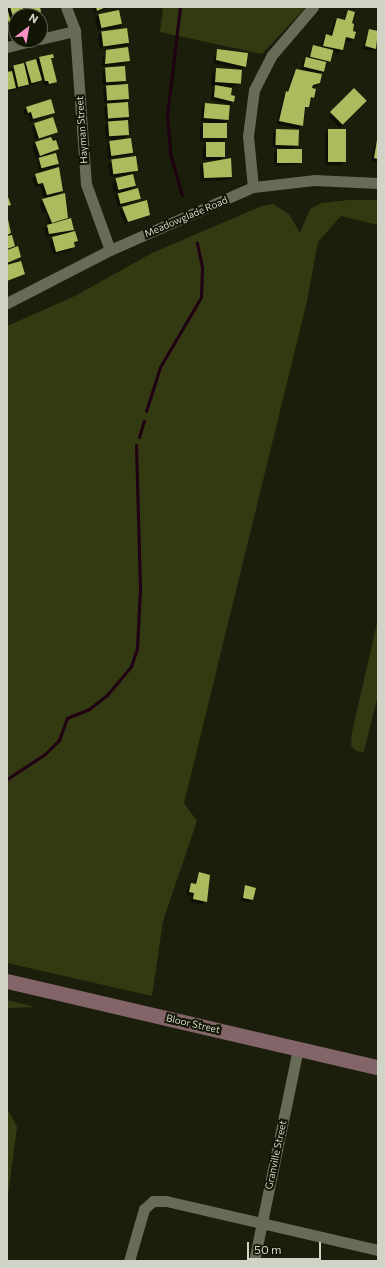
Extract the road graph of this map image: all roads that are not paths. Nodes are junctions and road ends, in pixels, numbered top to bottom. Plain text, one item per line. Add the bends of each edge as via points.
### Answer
1 (66, 7) edge
2 (313, 7) edge
3 (75, 31) junction
4 (48, 37) edge
5 (378, 183) edge
6 (253, 188) junction
7 (110, 250) junction
8 (7, 303) edge
9 (7, 981) edge
10 (298, 1049) junction
11 (378, 1067) edge
12 (262, 1223) junction
13 (378, 1250) edge
14 (129, 1261) edge
15 (254, 1261) edge

1 - 3 street, Hayman Street
2 - 6 street via 272,55 254,90 248,136
3 - 4 street
3 - 7 street, Hayman Street via 86,184
5 - 6 street, Meadowglade Road via 314,180
6 - 7 street, Meadowglade Road
7 - 8 street, Meadowglade Road
9 - 10 main road, Bloor Street
10 - 11 main road, Bloor Street
10 - 12 street, Granville Street
12 - 13 street
12 - 14 street via 166,1201 153,1202 144,1209 138,1222
12 - 15 street, Granville Street

